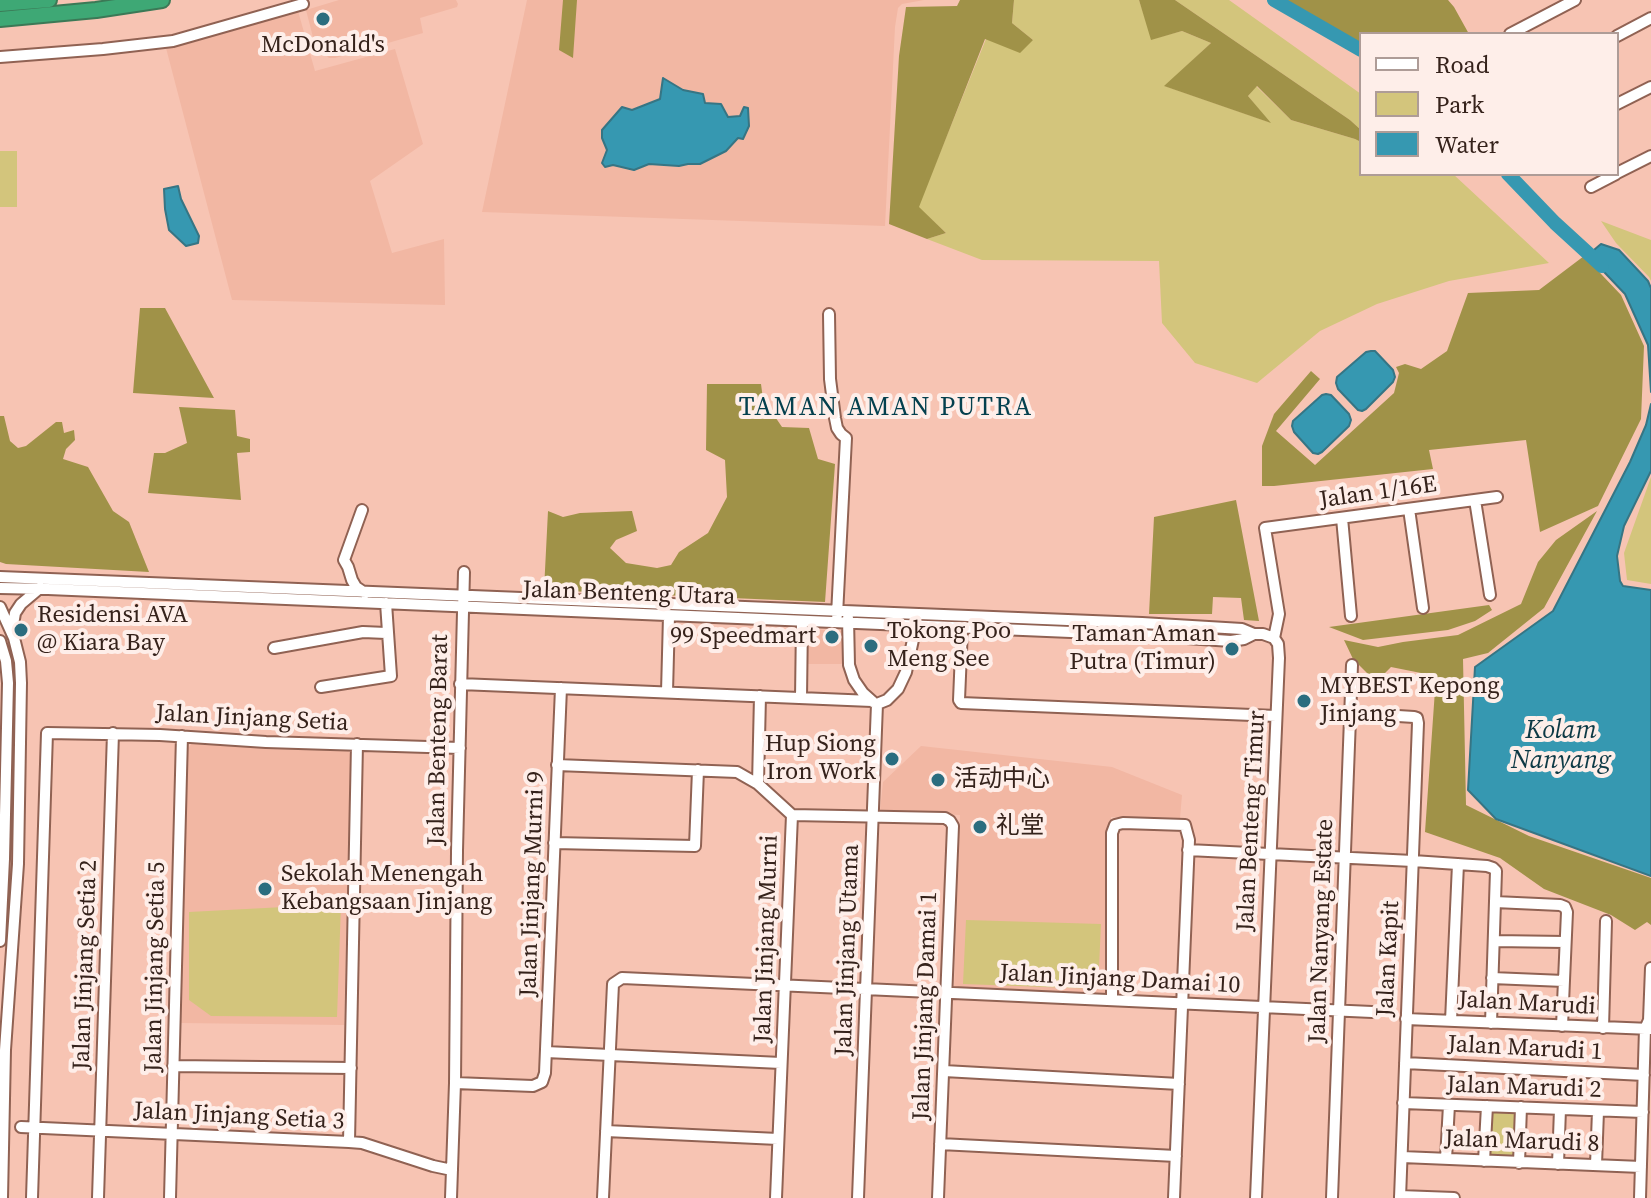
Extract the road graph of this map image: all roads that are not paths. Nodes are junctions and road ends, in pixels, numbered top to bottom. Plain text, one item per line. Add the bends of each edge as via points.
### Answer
1 (39, 0) edge
2 (162, 0) edge
3 (1575, 0) edge
4 (305, 1) edge
5 (0, 4) edge
6 (1651, 18) edge
7 (0, 19) edge
8 (1514, 32) edge
9 (1619, 35) edge
10 (0, 57) edge
11 (1651, 87) edge
12 (1619, 103) edge
13 (1651, 156) edge
14 (1619, 172) edge
15 (1612, 176) edge
16 (1591, 187) dead end
17 (829, 314) dead end
18 (1497, 497) dead end
19 (1475, 500) junction
20 (1409, 509) junction
21 (362, 510) dead end
22 (1342, 518) junction
23 (1265, 528) joint
24 (464, 572) dead end
25 (0, 577) edge
26 (0, 588) edge
27 (40, 588) junction
28 (365, 593) junction
29 (1490, 595) dead end
30 (463, 602) junction
31 (386, 603) junction
32 (538, 604) junction
33 (0, 607) edge
34 (1423, 608) dead end
35 (669, 616) junction
36 (1351, 616) dead end
37 (842, 617) junction
38 (802, 621) junction
39 (916, 626) junction
40 (962, 628) junction
41 (12, 633) junction
42 (386, 633) junction
43 (1254, 634) junction
44 (1274, 638) junction
45 (0, 641) edge
46 (274, 648) dead end
47 (1352, 665) dead end
48 (460, 684) junction
49 (321, 687) dead end
50 (561, 688) junction
51 (667, 692) junction
52 (760, 696) junction
53 (801, 698) junction
54 (874, 702) junction
55 (1350, 713) junction
56 (1276, 716) junction
57 (113, 733) junction
58 (182, 736) junction
59 (357, 744) junction
60 (460, 748) junction
61 (557, 765) junction
62 (698, 770) junction
63 (758, 784) junction
64 (792, 815) junction
65 (872, 817) junction
66 (554, 843) junction
67 (1188, 850) junction
68 (1270, 853) junction
69 (1345, 857) junction
70 (1413, 861) junction
71 (1458, 864) junction
72 (1495, 902) junction
73 (1606, 921) dead end
74 (0, 941) edge
75 (1494, 941) junction
76 (1565, 942) junction
77 (1651, 968) edge
78 (1492, 978) junction
79 (1564, 981) junction
80 (785, 985) junction
81 (866, 988) junction
82 (947, 992) junction
83 (1112, 1000) junction
84 (1182, 1003) junction
85 (1263, 1007) junction
86 (1339, 1010) junction
87 (1372, 1012) dead end
88 (1406, 1019) junction
89 (1451, 1021) junction
90 (1491, 1023) junction
91 (1562, 1026) junction
92 (1603, 1028) junction
93 (1648, 1029) edge
94 (546, 1052) junction
95 (610, 1055) junction
96 (781, 1063) junction
97 (1405, 1063) junction
98 (173, 1066) junction
99 (351, 1068) junction
100 (944, 1071) junction
101 (1644, 1075) junction
102 (455, 1083) junction
103 (1179, 1084) junction
104 (1403, 1103) junction
105 (1449, 1105) junction
106 (1487, 1106) junction
107 (1521, 1107) junction
108 (1560, 1109) junction
109 (1598, 1111) junction
110 (1643, 1112) junction
111 (4, 1115) junction
112 (21, 1127) junction
113 (34, 1128) junction
114 (101, 1131) junction
115 (606, 1131) junction
116 (172, 1134) junction
117 (4, 1138) junction
118 (778, 1139) junction
119 (349, 1142) junction
120 (940, 1144) junction
121 (1176, 1156) junction
122 (1402, 1157) junction
123 (1446, 1159) junction
124 (1484, 1161) junction
125 (1519, 1163) junction
126 (1558, 1164) junction
127 (1596, 1165) junction
128 (452, 1170) junction
129 (1644, 1172) edge
130 (1400, 1197) edge
131 (2, 1198) edge
132 (32, 1198) edge
133 (98, 1198) edge
134 (170, 1198) edge
135 (451, 1198) edge
136 (603, 1198) edge
137 (776, 1198) edge
138 (858, 1198) edge
139 (938, 1198) edge
140 (1174, 1198) edge
141 (1256, 1198) edge
142 (1332, 1198) edge
143 (1454, 1198) edge
144 (1640, 1198) edge

1 - 5 highway
2 - 7 highway
3 - 8 street
4 - 10 street via 173,41
6 - 9 street
11 - 12 street
13 - 14 street
15 - 16 street
17 - 37 street via 835,418 846,438
18 - 19 street, Jalan 1/16E
19 - 20 street, Jalan 1/16E
19 - 29 street
20 - 22 street, Jalan 1/16E
20 - 34 street
21 - 28 street via 344,560 356,587
22 - 23 street, Jalan 1/16E
22 - 36 street
23 - 44 street, Jalan Benteng Timur via 1279,614
24 - 30 street, Jalan Benteng Barat
25 - 28 street, Jalan Benteng Utara
26 - 27 street, Jalan Benteng Utara
27 - 31 street, Jalan Benteng Utara
27 - 41 street via 15,613
28 - 30 street, Jalan Benteng Utara
30 - 31 street, Jalan Benteng Utara
30 - 32 street, Jalan Benteng Utara
30 - 48 street, Jalan Benteng Barat
31 - 42 street
32 - 35 street, Jalan Benteng Utara
32 - 37 street, Jalan Benteng Utara
33 - 41 street
35 - 38 street, Jalan Benteng Utara
35 - 51 street
37 - 38 street, Jalan Benteng Utara
37 - 39 street, Jalan Benteng Utara
37 - 43 street, Jalan Benteng Utara via 1142,623
37 - 54 street via 854,680
38 - 53 street
39 - 40 street, Jalan Benteng Utara
39 - 54 street via 898,689 887,700
40 - 43 street, Jalan Benteng Utara via 1231,641
40 - 56 street via 961,703
41 - 111 street via 21,673 18,864
42 - 46 street via 363,632
42 - 49 street via 391,676
43 - 44 street, Jalan Benteng Utara
44 - 56 street, Jalan Benteng Timur via 1279,658
45 - 74 street via 8,683
47 - 55 street, Jalan Nanyang Estate
48 - 50 street
48 - 60 street, Jalan Benteng Barat
50 - 51 street
50 - 61 street, Jalan Jinjang Murni 9
51 - 52 street
52 - 53 street
52 - 63 street
53 - 54 street
54 - 65 street, Jalan Jinjang Utama
55 - 69 street, Jalan Nanyang Estate
55 - 70 street, Jalan Kapit via 1417,718
56 - 68 street, Jalan Benteng Timur
57 - 58 street, Jalan Jinjang Setia
57 - 113 street, Jalan Jinjang Setia via 51,732 46,737
57 - 114 street, Jalan Jinjang Setia 2
58 - 59 street, Jalan Jinjang Setia
58 - 98 street, Jalan Jinjang Setia 5
59 - 60 street, Jalan Jinjang Setia
59 - 99 street
60 - 102 street, Jalan Benteng Barat
61 - 62 street
61 - 66 street, Jalan Jinjang Murni 9
62 - 63 street via 737,772
62 - 66 street via 695,846
63 - 64 street, Jalan Jinjang Murni
64 - 65 street
64 - 80 street, Jalan Jinjang Murni
65 - 81 street, Jalan Jinjang Utama
65 - 82 street, Jalan Jinjang Damai 1 via 945,818 953,826
66 - 94 street, Jalan Jinjang Murni 9
67 - 68 street
67 - 83 street via 1185,825 1115,825
67 - 84 street
68 - 69 street
68 - 85 street, Jalan Benteng Timur
69 - 70 street
69 - 86 street, Jalan Nanyang Estate
70 - 71 street
70 - 88 street, Jalan Kapit
71 - 72 street via 1496,871
71 - 89 street
72 - 75 street
72 - 76 street via 1565,907
73 - 92 street
75 - 76 street
75 - 78 street
76 - 79 street
77 - 93 street
78 - 79 street
78 - 90 street
79 - 91 street
80 - 81 street, Jalan Jinjang Damai 10
80 - 95 street, Jalan Jinjang Damai 10 via 622,978 613,984
80 - 96 street, Jalan Jinjang Murni
81 - 82 street, Jalan Jinjang Damai 10
81 - 138 street, Jalan Jinjang Utama
82 - 83 street, Jalan Jinjang Damai 10
82 - 100 street, Jalan Jinjang Damai 1
83 - 84 street, Jalan Jinjang Damai 10
84 - 85 street, Jalan Jinjang Damai 10
84 - 103 street
85 - 86 street, Jalan Jinjang Damai 10
85 - 141 street, Jalan Benteng Timur
86 - 87 street, Jalan Jinjang Damai 10
86 - 142 street, Jalan Nanyang Estate
88 - 89 street, Jalan Marudi
88 - 97 street, Jalan Kapit
89 - 90 street, Jalan Marudi
90 - 91 street, Jalan Marudi
91 - 92 street, Jalan Marudi
92 - 93 street, Jalan Marudi
93 - 101 street
94 - 95 street
94 - 102 street, Jalan Jinjang Murni 9 via 542,1082 533,1086
95 - 96 street
95 - 115 street
96 - 118 street, Jalan Jinjang Murni
97 - 101 street, Jalan Marudi 1
97 - 104 street, Jalan Kapit
98 - 99 street
98 - 116 street, Jalan Jinjang Setia 5
99 - 119 street
100 - 103 street
100 - 120 street, Jalan Jinjang Damai 1
101 - 110 street
102 - 128 street, Jalan Benteng Barat
103 - 121 street
104 - 105 street, Jalan Marudi 2
104 - 122 street, Jalan Kapit
105 - 106 street, Jalan Marudi 2
105 - 123 street
106 - 107 street, Jalan Marudi 2
106 - 124 street
107 - 108 street, Jalan Marudi 2
107 - 125 street
108 - 109 street, Jalan Marudi 2
108 - 126 street
109 - 110 street, Jalan Marudi 2
109 - 127 street
110 - 129 street
111 - 112 street
111 - 117 street
112 - 113 street, Jalan Jinjang Setia 3
112 - 117 street
113 - 114 street, Jalan Jinjang Setia 3
113 - 132 street
114 - 116 street, Jalan Jinjang Setia 3
114 - 133 street, Jalan Jinjang Setia 2
115 - 118 street
115 - 136 street
116 - 119 street, Jalan Jinjang Setia 3
116 - 134 street, Jalan Jinjang Setia 5
117 - 131 street
118 - 137 street, Jalan Jinjang Murni
119 - 128 street, Jalan Jinjang Setia 3
120 - 121 street
120 - 139 street, Jalan Jinjang Damai 1
121 - 140 street
122 - 123 street, Jalan Marudi 8
122 - 130 street, Jalan Kapit
123 - 124 street, Jalan Marudi 8
124 - 125 street, Jalan Marudi 8
125 - 126 street, Jalan Marudi 8
126 - 127 street, Jalan Marudi 8
127 - 129 street, Jalan Marudi 8
128 - 135 street, Jalan Benteng Barat
129 - 144 street
130 - 143 street

